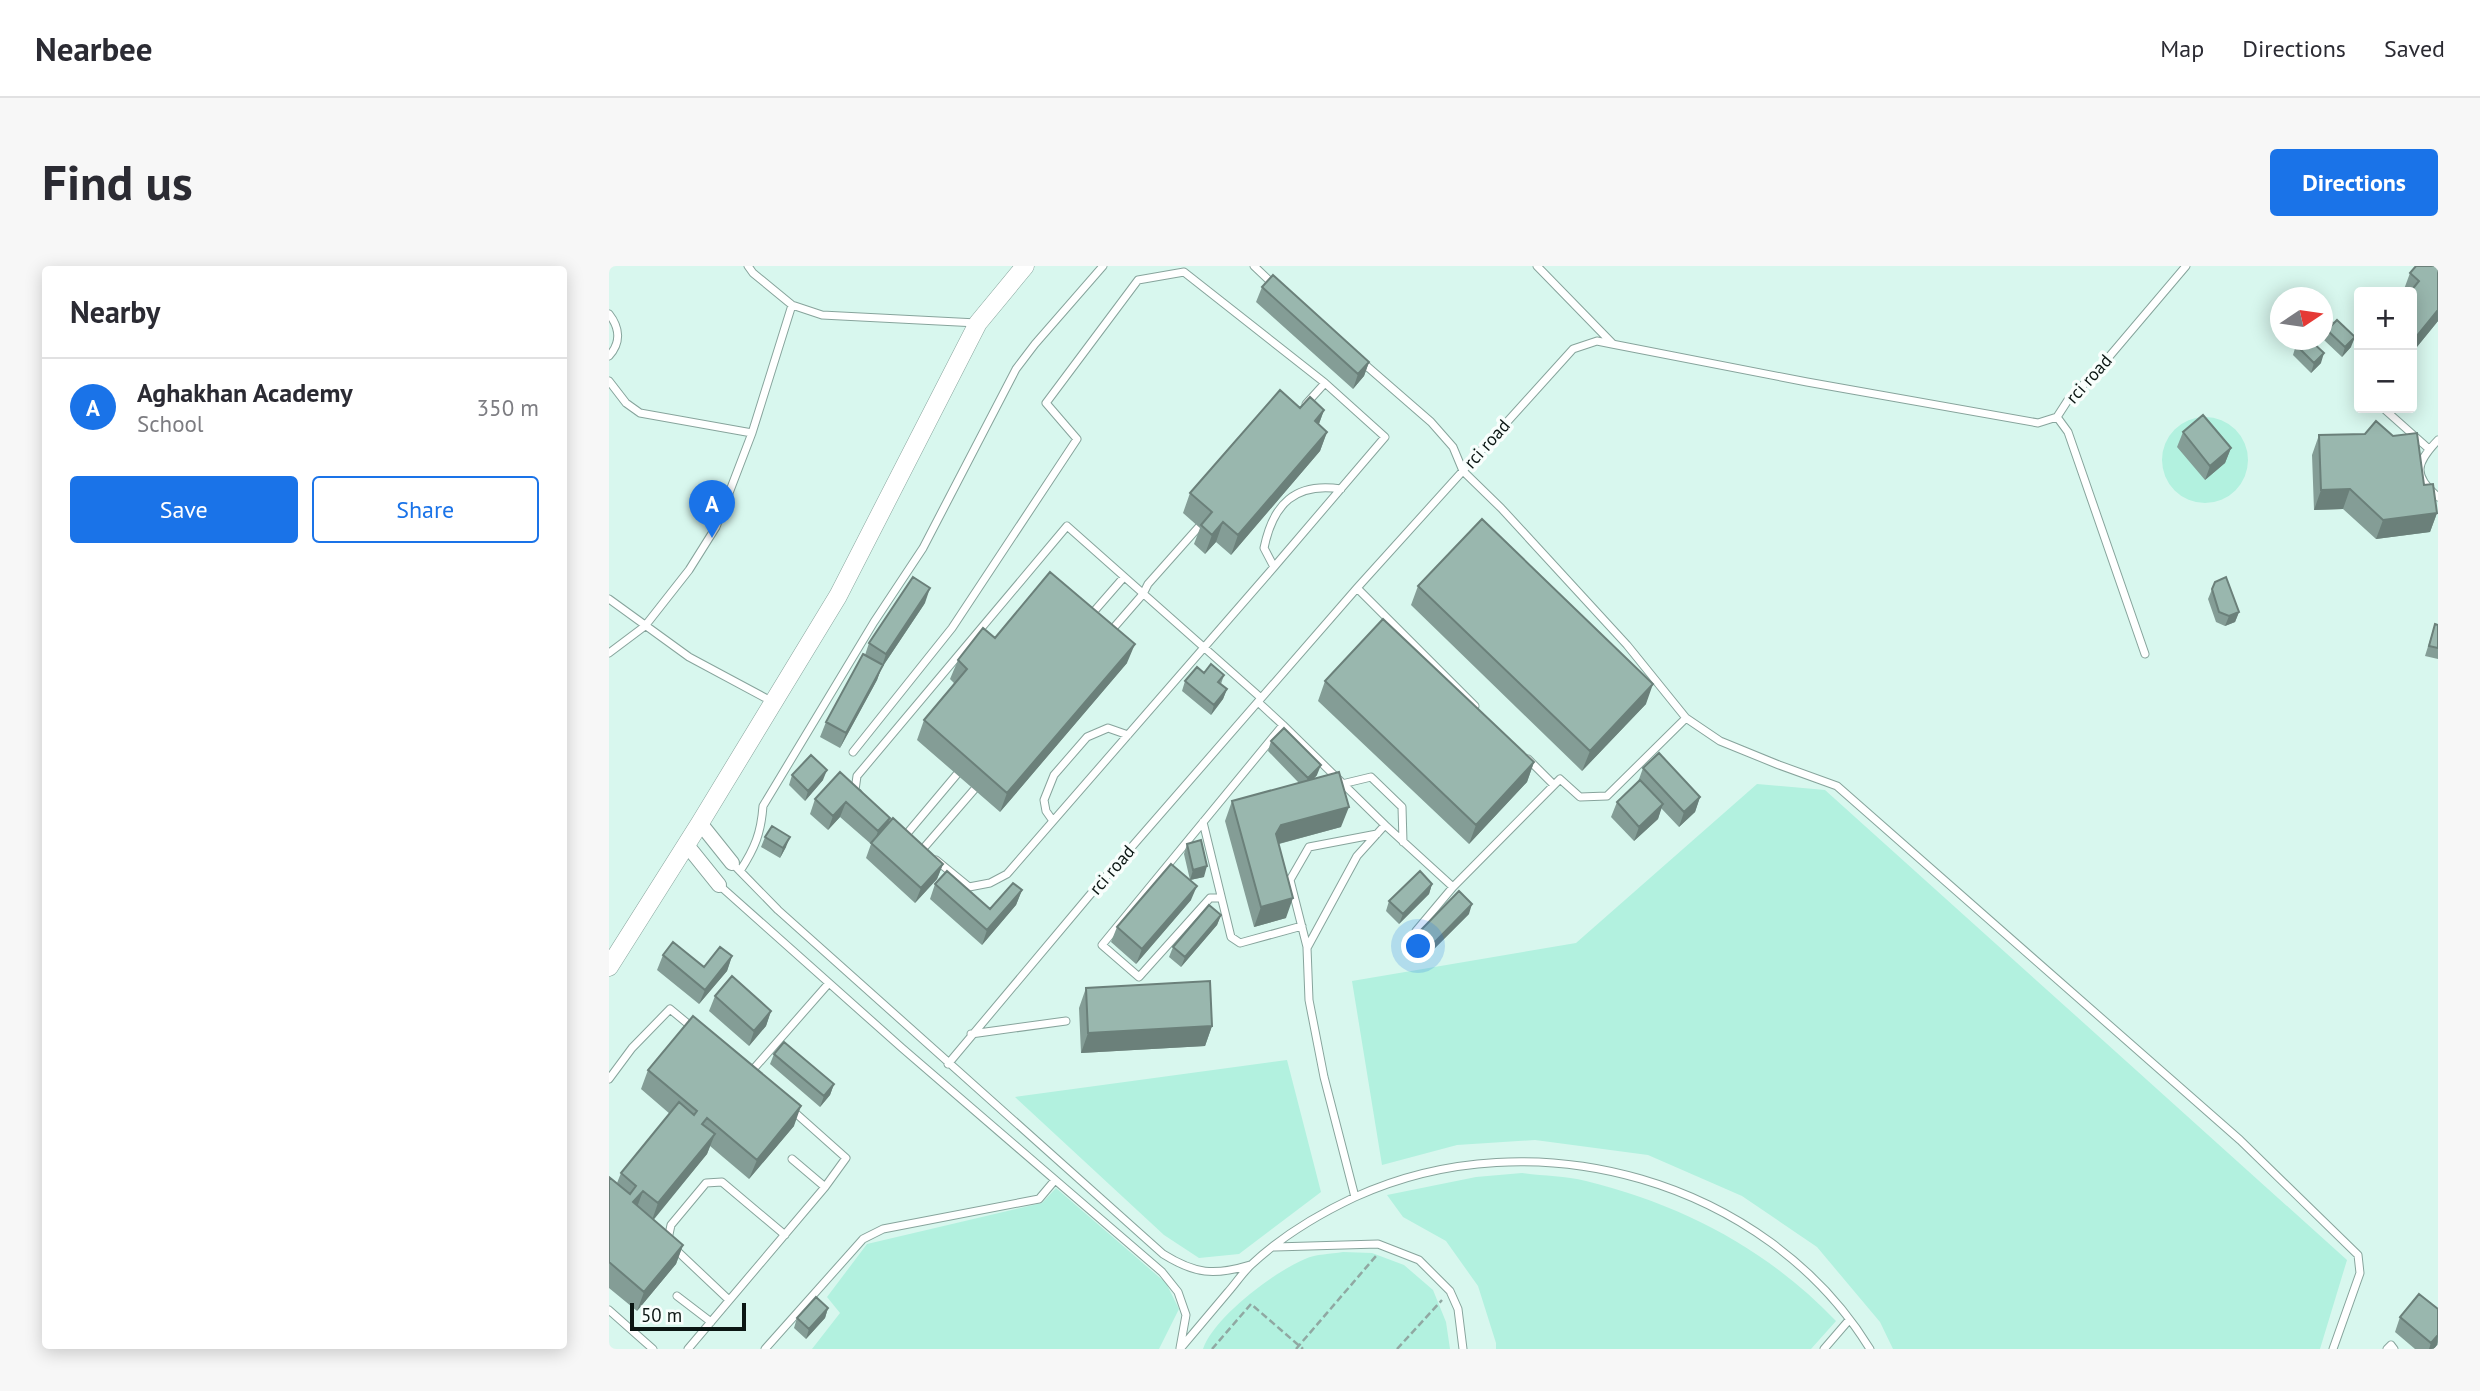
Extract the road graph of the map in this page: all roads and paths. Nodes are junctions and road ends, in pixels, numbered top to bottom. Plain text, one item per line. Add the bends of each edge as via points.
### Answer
1 (748, 266) edge
2 (1025, 266) edge
3 (1103, 266) edge
4 (1254, 266) edge
5 (1537, 266) edge
6 (2186, 266) edge
7 (1283, 293) edge
8 (792, 305) junction
9 (609, 314) edge
10 (978, 323) junction
11 (1612, 344) junction
12 (609, 356) edge
13 (1354, 356) edge
14 (609, 381) edge
15 (1325, 383) junction
16 (1299, 413) edge
17 (2389, 413) edge
18 (2057, 417) junction
19 (752, 433) junction
20 (2438, 440) edge
21 (2429, 449) junction
22 (1463, 471) junction
23 (1341, 489) junction
24 (2438, 497) edge
25 (1210, 514) edge
26 (1274, 568) junction
27 (1124, 577) junction
28 (1357, 587) junction
29 (1143, 594) junction
30 (609, 599) edge
31 (1089, 618) edge
32 (645, 626) junction
33 (1108, 635) edge
34 (1203, 648) junction
35 (609, 653) edge
36 (2145, 654) dead end
37 (1259, 700) junction
38 (773, 702) junction
39 (1486, 717) edge
40 (1686, 718) junction
41 (1283, 725) junction
42 (1128, 735) junction
43 (853, 752) dead end
44 (1525, 756) edge
45 (966, 763) edge
46 (984, 778) edge
47 (1342, 784) junction
48 (1554, 785) junction
49 (865, 799) edge
50 (1053, 821) junction
51 (1203, 822) junction
52 (700, 823) junction
53 (1385, 825) junction
54 (895, 827) edge
55 (1377, 835) junction
56 (905, 836) junction
57 (1403, 842) junction
58 (686, 845) junction
59 (922, 850) junction
60 (736, 867) junction
61 (719, 885) joint
62 (1453, 887) junction
63 (1221, 898) junction
64 (1301, 926) junction
65 (1416, 931) edge
66 (1307, 948) junction
67 (609, 967) edge
68 (829, 983) junction
69 (1066, 1021) dead end
70 (700, 1033) edge
71 (971, 1034) junction
72 (948, 1064) junction
73 (740, 1065) edge
74 (750, 1073) junction
75 (609, 1079) edge
76 (759, 1082) edge
77 (788, 1107) edge
78 (792, 1159) dead end
79 (1055, 1180) junction
80 (825, 1187) junction
81 (1355, 1197) junction
82 (785, 1235) junction
83 (1384, 1246) junction
84 (1274, 1247) junction
85 (1251, 1265) junction
86 (1450, 1291) junction
87 (677, 1296) dead end
88 (730, 1300) junction
89 (609, 1310) edge
90 (1849, 1320) junction
91 (711, 1322) junction
92 (1297, 1347) edge
93 (653, 1349) edge
94 (688, 1349) edge
95 (765, 1349) edge
96 (1180, 1349) edge
97 (1212, 1349) edge
98 (1303, 1349) edge
99 (1397, 1349) edge
100 (1463, 1349) edge
101 (1824, 1349) edge
102 (1870, 1349) edge
103 (2333, 1349) edge
104 (2387, 1349) edge
105 (2394, 1349) edge

1 - 8 lane
2 - 10 street
3 - 60 lane via 1016,369 923,548 763,806 761,831 751,854
4 - 7 lane
5 - 11 lane
6 - 18 lane, rci road
8 - 10 lane via 822,314
8 - 19 lane
9 - 12 lane via 618,341
10 - 38 street via 838,596
11 - 18 lane, rci road via 2038,423
11 - 22 lane, rci road via 1597,341 1573,349
13 - 22 lane via 1431,422 1453,447
14 - 19 lane via 640,413
15 - 16 lane
15 - 23 lane via 1385,437
15 - 43 lane via 1184,272 1137,280 1046,403 1077,439 952,628
17 - 21 lane
18 - 36 lane via 2068,432
19 - 32 lane via 716,527
20 - 21 lane
21 - 24 lane via 2419,472
22 - 28 lane, rci road
22 - 40 lane via 1626,645
23 - 26 lane
23 - 26 lane via 1310,488 1285,502 1273,518 1264,548
25 - 29 lane
26 - 34 lane
27 - 29 lane
27 - 31 lane
27 - 49 lane via 1067,526 857,775 855,790
28 - 37 lane, rci road
28 - 39 lane
29 - 33 lane
29 - 34 lane
30 - 32 lane
32 - 35 lane
32 - 38 lane via 689,657
34 - 37 lane
34 - 42 lane
37 - 41 lane
37 - 71 lane, rci road
38 - 52 street
40 - 48 lane via 1607,796 1580,797 1560,779
40 - 103 lane via 1720,741 1837,786 2240,1140 2358,1255 2360,1273
41 - 47 lane
41 - 51 lane
42 - 50 lane
42 - 50 lane via 1108,728 1087,737 1054,775 1044,800
44 - 48 lane
45 - 56 lane
46 - 59 lane
47 - 53 lane
47 - 57 lane via 1371,777 1402,807
48 - 62 lane
50 - 59 lane via 1007,874 990,883 969,887
51 - 63 lane
51 - 63 lane via 1102,945 1139,977 1210,898
52 - 58 street
52 - 60 street
53 - 55 lane
53 - 57 lane
54 - 56 lane
55 - 64 lane via 1309,847 1290,880
55 - 66 lane via 1357,856
56 - 59 lane
57 - 62 lane
58 - 61 street
58 - 67 street
60 - 72 lane
61 - 68 lane
62 - 65 lane
63 - 64 lane via 1231,937 1240,943
64 - 66 lane
66 - 81 lane via 1309,1000
68 - 74 lane
68 - 79 lane
69 - 71 lane
70 - 75 lane via 670,1009
71 - 72 lane, rci road
72 - 85 lane via 1163,1254 1186,1268 1204,1272
73 - 74 lane
74 - 76 lane
77 - 80 lane via 846,1158
78 - 80 lane
79 - 95 lane via 1039,1199 883,1229 863,1238
79 - 96 lane via 1162,1272 1178,1292 1186,1315
80 - 82 lane
81 - 84 lane
81 - 90 lane via 1410,1177 1461,1166 1513,1161 1616,1171 1667,1186 1759,1234 1800,1266
82 - 88 lane
82 - 88 lane via 722,1182 706,1183 671,1225 667,1242
83 - 84 lane
83 - 86 lane via 1419,1260
83 - 92 path
84 - 85 lane
85 - 96 lane
86 - 99 path
86 - 100 lane via 1458,1309
87 - 91 lane
88 - 91 lane
89 - 93 lane
90 - 101 lane
90 - 102 lane
91 - 94 lane
92 - 97 path via 1251,1304
92 - 98 path
104 - 105 lane

